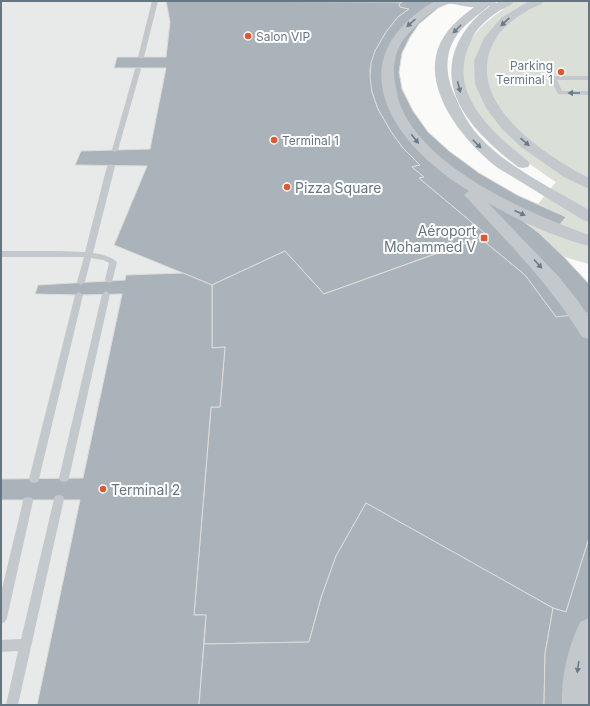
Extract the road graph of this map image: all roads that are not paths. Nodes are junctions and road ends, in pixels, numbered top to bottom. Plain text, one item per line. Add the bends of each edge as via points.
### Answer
1 (155, 1) edge
2 (443, 1) edge
3 (448, 1) edge
4 (538, 1) edge
5 (506, 2) edge
6 (486, 3) junction
7 (141, 57) dead end
8 (138, 69) dead end
9 (589, 78) edge
10 (589, 93) edge
11 (476, 121) junction
12 (460, 122) junction
13 (115, 150) dead end
14 (111, 166) dead end
15 (454, 174) junction
16 (589, 184) edge
17 (564, 196) junction
18 (589, 204) edge
19 (589, 217) edge
20 (589, 241) edge
21 (1, 254) edge
22 (88, 254) junction
23 (109, 280) dead end
24 (81, 282) dead end
25 (106, 294) dead end
26 (78, 295) dead end
27 (589, 332) edge
28 (64, 478) dead end
29 (34, 479) dead end
30 (59, 499) dead end
31 (28, 501) dead end
32 (1, 618) edge
33 (589, 630) edge
34 (26, 645) junction
35 (1, 646) edge
36 (12, 705) edge
37 (575, 705) edge

1 - 7 lane
2 -> 15 street via 422,14 399,36 388,59 386,72 387,85 394,106 406,128 420,146
3 - 6 street
4 -> 16 street via 508,18 492,36 480,64 482,86 496,111 524,142 560,168
5 - 6 street
5 -> 11 street via 475,26 459,53 458,85 462,98
6 -> 12 street via 451,34 440,60 442,85
8 - 13 lane
10 -> 9 lane via 560,94 553,78
11 - 12 street
11 - 17 street via 506,151
12 -> 17 street via 473,140 497,161
14 - 22 lane
15 -> 20 street via 510,209
15 -> 27 street via 553,281
17 - 18 street
17 - 19 street
21 - 22 lane
22 - 23 lane via 113,262
22 - 24 lane
25 - 28 lane
26 - 29 lane
30 - 34 lane
31 - 32 lane
33 -> 37 street via 579,658 574,693
34 - 35 lane
34 - 36 lane

